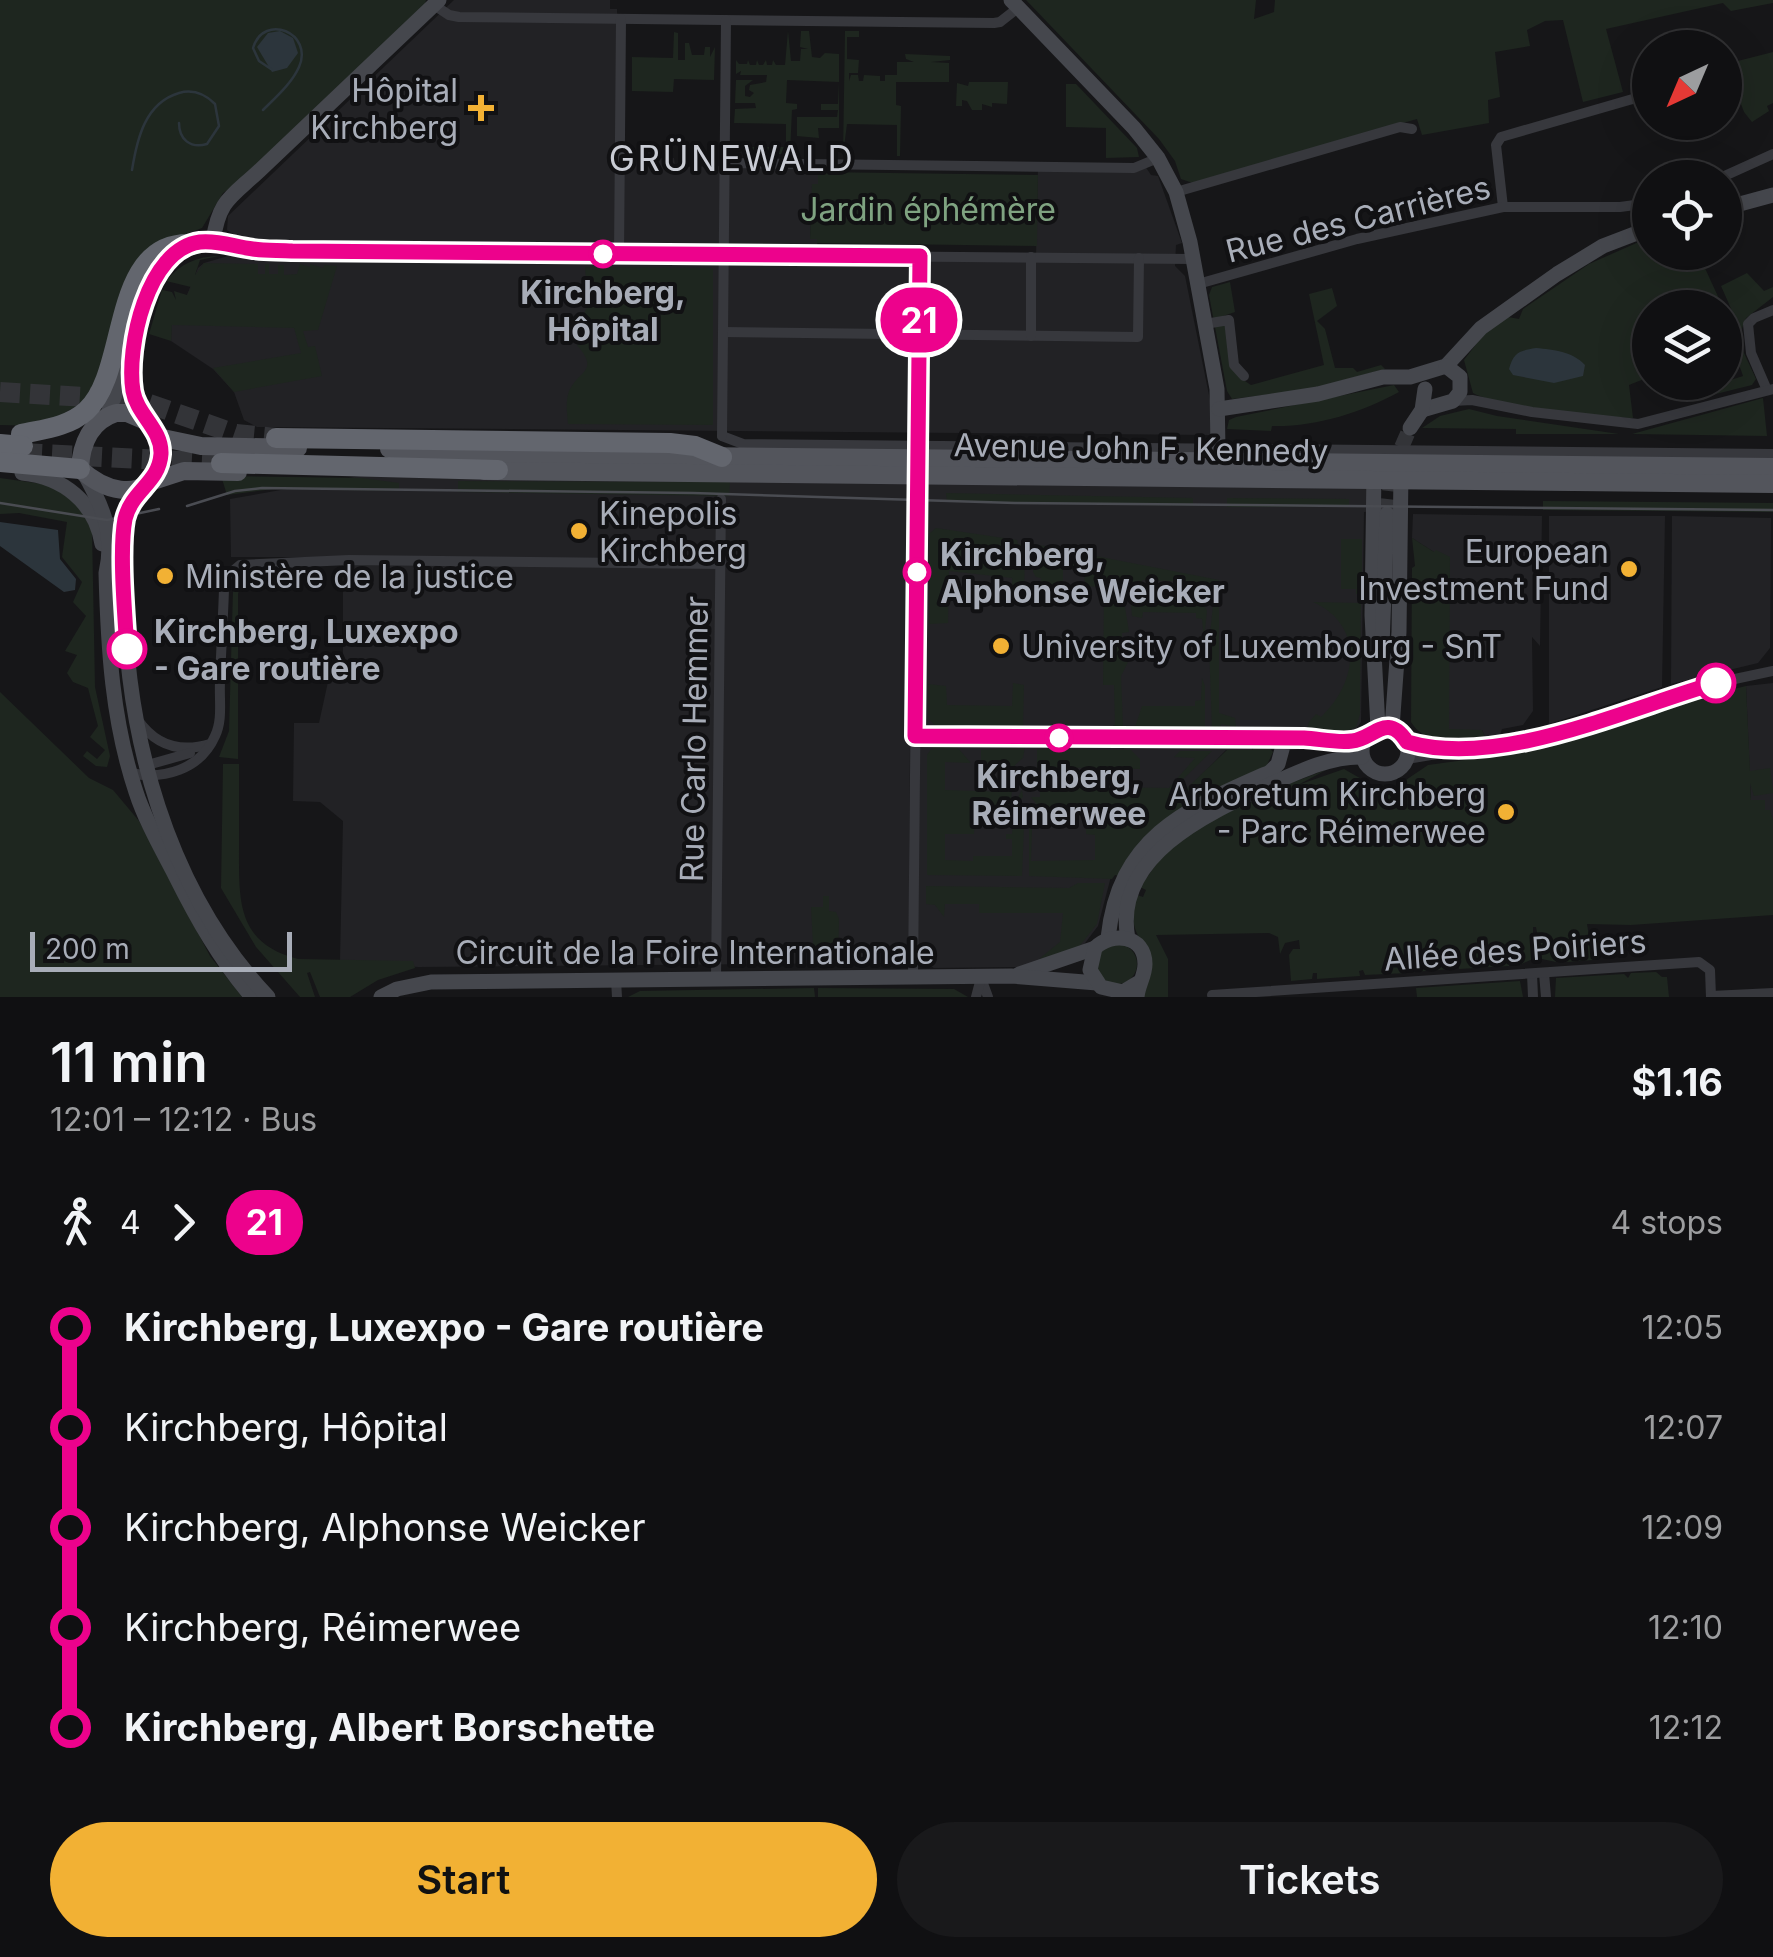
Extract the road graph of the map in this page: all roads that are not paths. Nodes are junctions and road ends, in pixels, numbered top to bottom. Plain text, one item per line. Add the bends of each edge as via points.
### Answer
1 (436, 2) edge
2 (1014, 4) edge
3 (621, 19) junction
4 (726, 20) junction
5 (1632, 99) edge
6 (1412, 128) dead end
7 (1773, 154) edge
8 (1158, 158) junction
9 (724, 163) junction
10 (1742, 168) edge
11 (1176, 192) junction
12 (1773, 195) edge
13 (1742, 203) edge
14 (1632, 205) edge
15 (1503, 208) junction
16 (1632, 235) edge
17 (213, 241) junction
18 (190, 244) junction
19 (620, 254) junction
20 (724, 254) junction
21 (920, 256) junction
22 (1032, 258) junction
23 (1138, 258) junction
24 (1193, 259) junction
25 (1198, 284) junction
26 (1773, 310) edge
27 (1205, 324) junction
28 (723, 332) junction
29 (919, 334) junction
30 (1031, 336) junction
31 (1439, 375) junction
32 (1244, 376) dead end
33 (1770, 389) edge
34 (1472, 400) junction
35 (1446, 402) junction
36 (1219, 409) junction
37 (1422, 410) junction
38 (100, 422) junction
39 (1410, 428) tunnel mouth
40 (153, 430) junction
41 (722, 436) junction
42 (276, 438) tunnel mouth
43 (16, 441) edge
44 (694, 446) junction
45 (0, 448) edge
46 (1218, 449) junction
47 (984, 453) junction
48 (1773, 454) edge
49 (722, 457) junction
50 (221, 459) tunnel mouth
51 (0, 462) edge
52 (498, 462) junction
53 (918, 467) junction
54 (1773, 468) edge
55 (0, 471) edge
56 (82, 471) junction
57 (1374, 471) junction
58 (1401, 472) junction
59 (1677, 484) junction
60 (1773, 484) edge
61 (144, 486) junction
62 (1773, 495) edge
63 (721, 499) dead end
64 (1387, 514) tunnel mouth
65 (720, 564) junction
66 (106, 573) junction
67 (1386, 597) junction
68 (1773, 671) edge
69 (1376, 710) junction
70 (1394, 710) junction
71 (136, 716) junction
72 (1385, 728) junction
73 (915, 736) junction
74 (1257, 739) junction
75 (1326, 740) junction
76 (1364, 740) junction
77 (1280, 744) junction
78 (208, 747) junction
79 (1407, 751) junction
80 (1356, 757) junction
81 (150, 771) junction
82 (130, 773) junction
83 (1128, 939) junction
84 (1102, 943) junction
85 (1538, 974) junction
86 (1011, 976) junction
87 (912, 978) junction
88 (982, 978) junction
89 (716, 979) junction
90 (1096, 983) junction
91 (616, 989) edge
92 (1138, 990) edge
93 (1294, 993) edge
94 (1773, 993) edge
95 (1114, 994) edge
96 (1212, 995) edge
97 (1711, 996) edge
98 (252, 997) edge
99 (268, 997) edge
100 (382, 997) edge
101 (976, 997) edge
102 (988, 997) edge
103 (1534, 997) edge
104 (1546, 997) edge

1 - 3 street via 459,17
1 - 17 main road via 227,197
2 - 4 street via 994,23
2 - 8 main road
3 - 4 street
3 - 19 street
4 - 9 street
5 - 15 street via 1501,137 1496,145
6 - 11 street
7 - 10 street
8 - 9 street via 1134,168
8 - 11 main road
9 - 20 street
11 - 24 main road
12 - 13 main road
14 - 15 street, Rue des Carrières
15 - 25 street, Rue des Carrières via 1357,239
16 - 31 main road via 1556,274 1481,328
17 - 18 main road
17 - 19 street via 259,250
18 - 38 main road via 159,261 136,296 119,384
18 - 40 main road via 160,271 141,313 133,390
18 - 43 highway via 166,247 140,276 123,308 109,375 89,408
19 - 20 street
20 - 21 street
20 - 28 street
21 - 22 street
21 - 29 street
22 - 23 street
22 - 30 street
23 - 24 street
23 - 30 street via 1138,337
24 - 25 main road
25 - 27 main road
26 - 33 street via 1748,324 1751,353
27 - 32 street via 1229,320 1234,365
27 - 36 main road
28 - 29 street
28 - 41 street
29 - 30 street
29 - 53 street
31 - 34 street
31 - 35 main road via 1432,400
31 - 35 main road via 1460,392
31 - 36 main road via 1383,377
31 - 37 main road
33 - 34 street via 1638,424
34 - 35 street
35 - 37 main road
36 - 46 main road
37 - 39 main road
38 - 40 main road via 127,413
38 - 43 highway via 58,437
38 - 56 main road via 82,452
40 - 52 main road, Avenue John F. Kennedy via 201,446
40 - 61 main road via 159,464
41 - 44 street, Avenue John F. Kennedy
41 - 53 street, Avenue John F. Kennedy
42 - 44 highway
43 - 45 highway
44 - 49 highway
46 - 47 street, Avenue John F. Kennedy
46 - 48 street, Avenue John F. Kennedy
47 - 53 main road, Avenue John F. Kennedy
47 - 57 main road, Avenue John F. Kennedy
49 - 52 main road, Avenue John F. Kennedy
49 - 53 main road, Avenue John F. Kennedy
50 - 52 highway
51 - 56 highway
52 - 53 main road, Avenue John F. Kennedy
52 - 61 main road, Avenue John F. Kennedy via 420,474 184,471
53 - 57 main road, Avenue John F. Kennedy
53 - 73 street
54 - 58 main road, Avenue John F. Kennedy
55 - 66 main road via 46,477 74,493 97,524
56 - 61 main road via 116,491
56 - 66 main road via 109,524
57 - 58 main road, Avenue John F. Kennedy
57 - 69 main road
58 - 59 main road, Avenue John F. Kennedy
58 - 70 main road
59 - 60 main road, Avenue John F. Kennedy
59 - 62 street
61 - 71 main road via 125,523 126,630
63 - 65 street, Rue Carlo Hemmer
64 - 67 main road
65 - 78 street via 248,563 230,572 224,589 220,715
65 - 89 street, Rue Carlo Hemmer
66 - 82 main road via 112,680
67 - 69 main road
67 - 70 main road
68 - 79 street via 1544,736 1458,751
69 - 72 main road
70 - 72 main road
71 - 78 street via 166,745
71 - 81 main road
72 - 76 main road
72 - 79 main road
73 - 74 street
73 - 87 street
74 - 75 street
74 - 77 street
75 - 76 main road
75 - 77 main road
76 - 80 main road
77 - 80 street
77 - 84 main road via 1270,772 1212,797 1156,834 1120,884
78 - 81 street
78 - 81 street via 175,774
79 - 80 main road via 1398,770 1384,774
80 - 83 main road via 1297,772 1176,835 1132,889 1124,914
81 - 82 street
81 - 99 main road via 162,821 207,914
82 - 98 main road via 196,917
83 - 84 main road
83 - 92 main road via 1144,958
84 - 86 main road, Circuit de la Foire Internationale
84 - 90 main road via 1090,962
85 - 93 street, Allée des Poiriers
85 - 97 street, Allée des Poiriers via 1699,962 1710,970
85 - 103 street
85 - 104 street
86 - 88 main road, Circuit de la Foire Internationale
86 - 90 main road, Circuit de la Foire Internationale
87 - 88 main road, Circuit de la Foire Internationale
87 - 89 main road, Circuit de la Foire Internationale
88 - 101 street
88 - 102 street
89 - 91 main road, Circuit de la Foire Internationale
90 - 95 main road
91 - 100 main road, Circuit de la Foire Internationale via 431,982
92 - 95 main road
93 - 96 street, Allée des Poiriers
94 - 97 street

